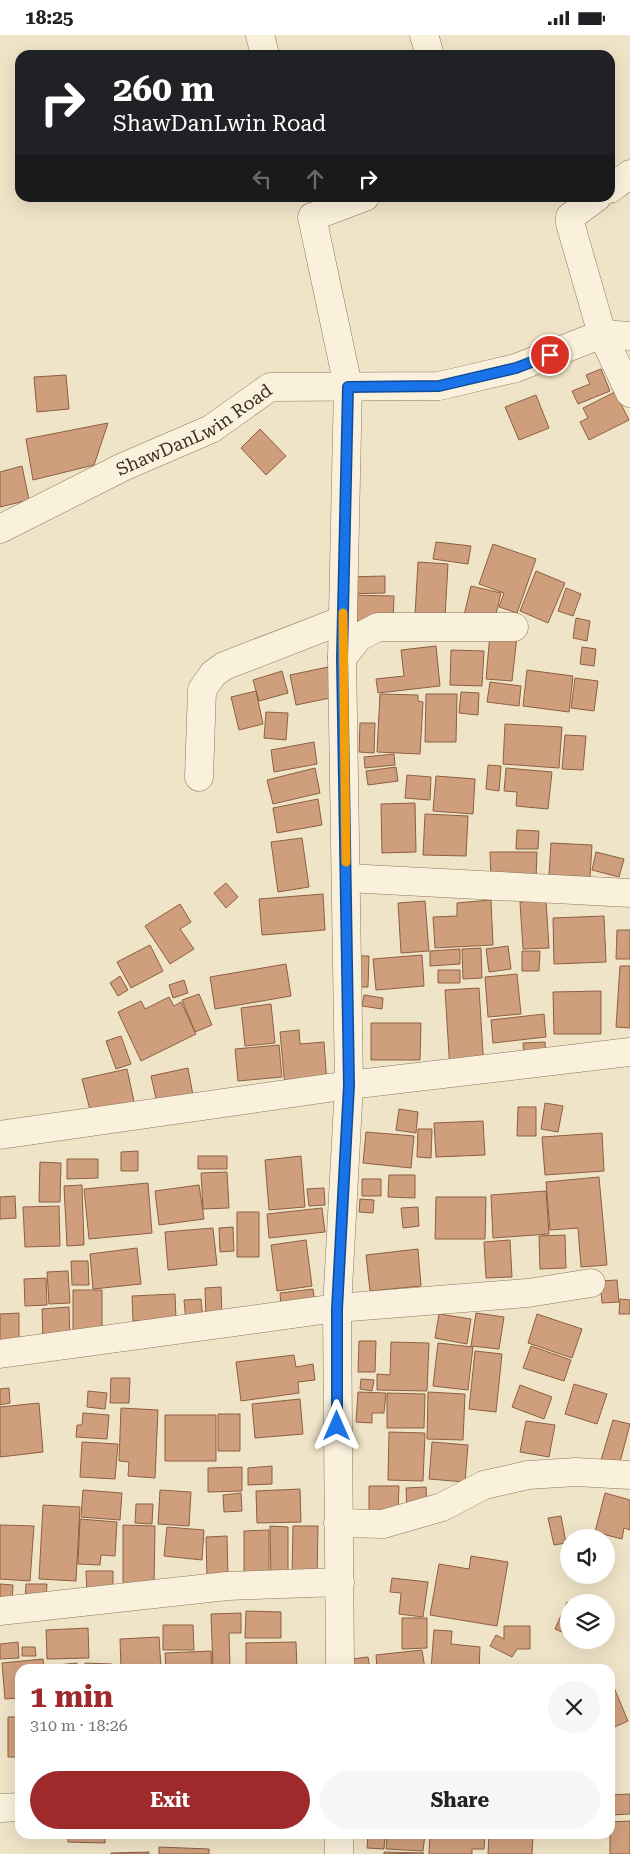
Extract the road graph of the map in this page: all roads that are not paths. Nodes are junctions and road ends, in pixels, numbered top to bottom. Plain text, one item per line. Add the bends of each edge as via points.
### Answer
1 (260, 35) edge
2 (424, 35) edge
3 (264, 50) edge
4 (428, 50) edge
5 (630, 174) edge
6 (615, 185) edge
7 (337, 202) edge
8 (590, 202) edge
9 (309, 207) edge
10 (602, 334) junction
11 (630, 336) edge
12 (348, 387) junction
13 (630, 393) edge
14 (0, 529) edge
15 (343, 621) junction
16 (514, 627) dead end
17 (342, 658) junction
18 (199, 777) dead end
19 (347, 878) junction
20 (630, 893) edge
21 (630, 1052) edge
22 (349, 1085) junction
23 (0, 1135) edge
24 (591, 1283) dead end
25 (337, 1309) junction
26 (0, 1354) edge
27 (630, 1475) edge
28 (338, 1523) junction
29 (340, 1582) junction
30 (0, 1611) edge
31 (340, 1664) edge
32 (15, 1807) edge
33 (0, 1808) edge
34 (339, 1839) edge
35 (339, 1854) edge

1 - 3 street
2 - 4 street
5 - 6 street
7 - 9 street
8 - 10 street via 570,217 570,223
9 - 12 street
10 - 11 street, ShawDanLwin Road
10 - 12 street, ShawDanLwin Road via 516,368 439,386
10 - 13 street
12 - 14 street, ShawDanLwin Road via 270,387 211,429 123,467
12 - 15 street
15 - 17 street
15 - 18 street via 224,666 213,674 202,690
16 - 17 street via 378,627 359,637
17 - 19 street
19 - 20 street
19 - 22 street
21 - 22 street
22 - 23 street
22 - 25 street
24 - 25 street via 528,1293
25 - 26 street
25 - 28 street
27 - 28 street via 576,1472 528,1475 484,1485 442,1507 383,1524
28 - 29 street
29 - 30 street via 226,1586
29 - 31 street
32 - 33 street
34 - 35 street

